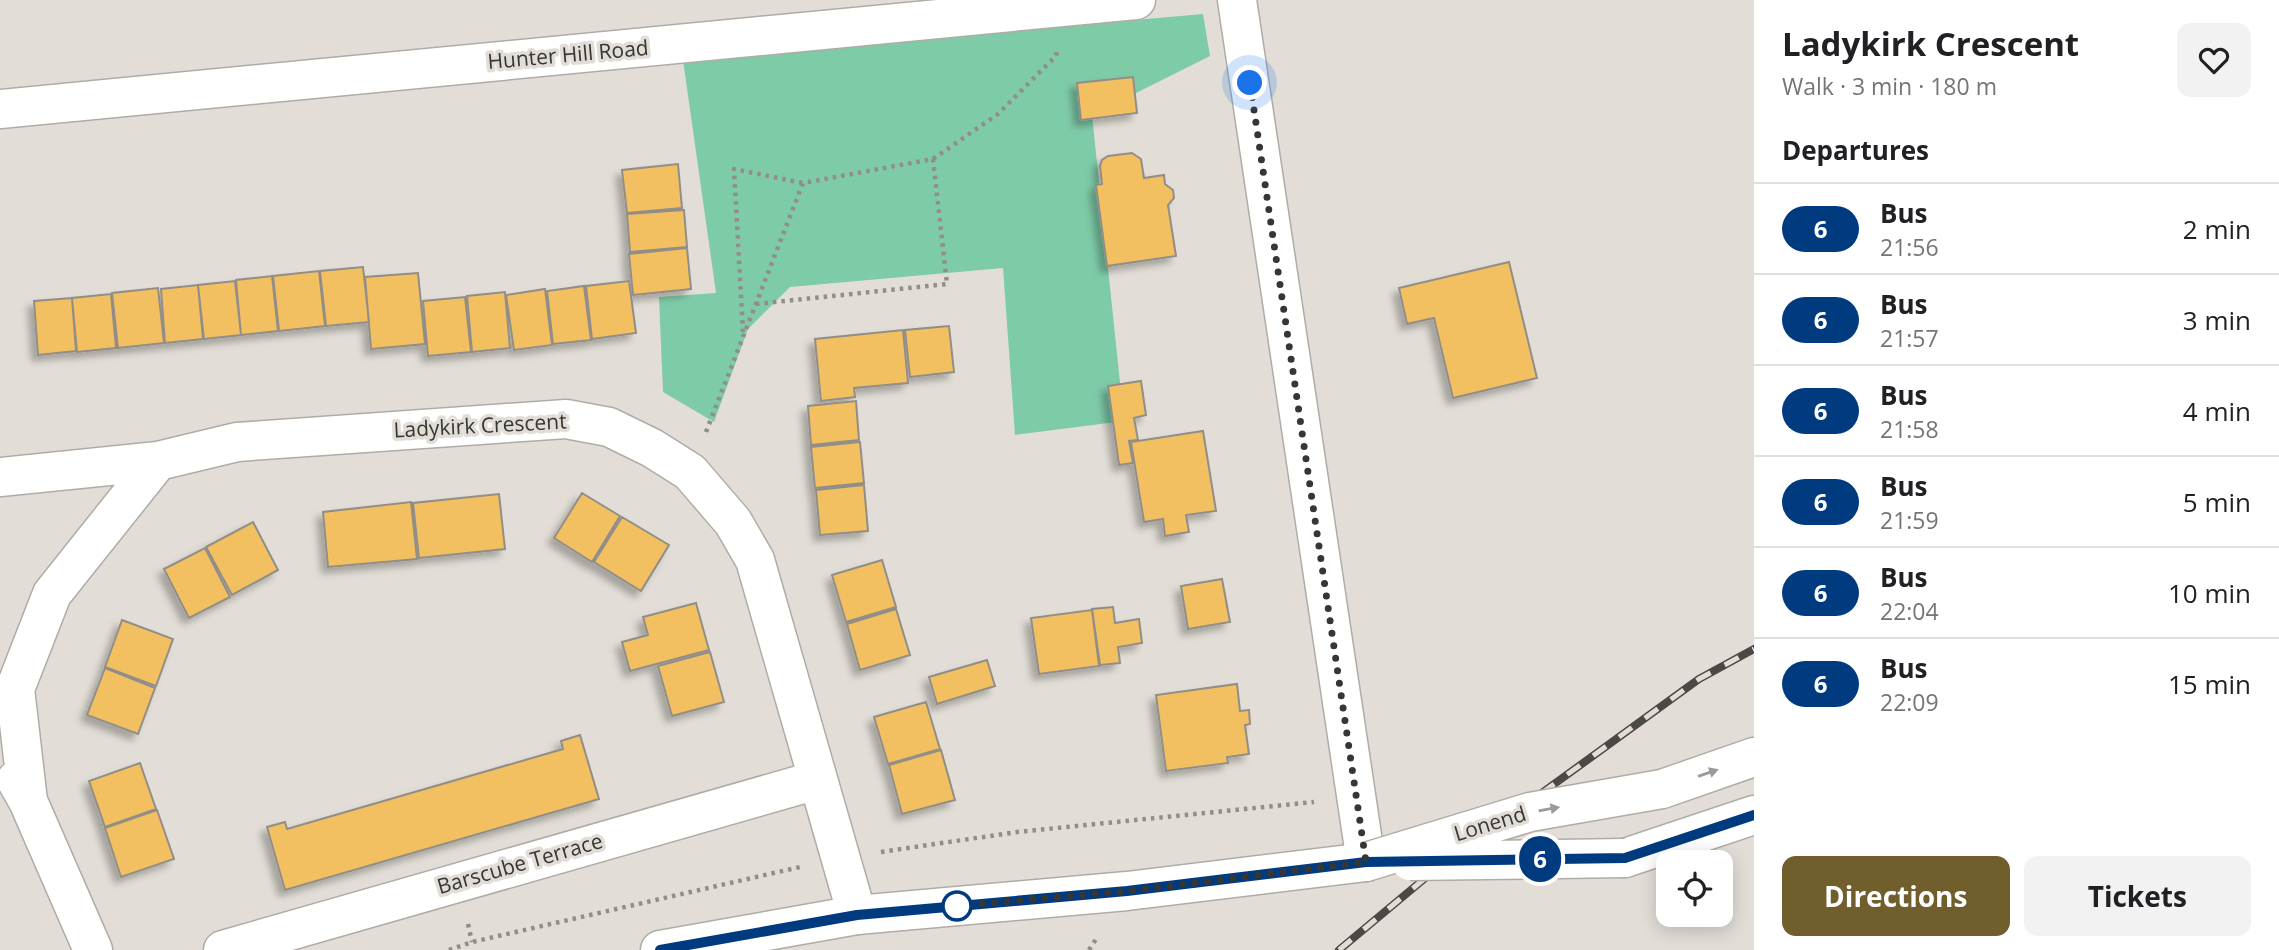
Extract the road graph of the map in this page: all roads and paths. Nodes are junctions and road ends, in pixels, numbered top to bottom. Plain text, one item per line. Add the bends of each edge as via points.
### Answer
1 (1136, 0) edge
2 (1237, 0) edge
3 (1073, 7) junction
4 (0, 109) edge
5 (933, 159) junction
6 (803, 183) junction
7 (757, 304) junction
8 (744, 335) junction
9 (158, 461) junction
10 (690, 471) junction
11 (0, 477) edge
12 (0, 751) edge
13 (1754, 757) edge
14 (817, 780) junction
15 (1357, 798) junction
16 (27, 801) junction
17 (1754, 815) edge
18 (840, 858) junction
19 (1366, 862) junction
20 (857, 915) junction
21 (93, 950) edge
22 (223, 950) edge
23 (449, 950) edge
24 (660, 950) edge

1 - 3 street, Hunter Hill Road
2 - 15 street
3 - 4 street, Hunter Hill Road
3 - 5 path via 1056,56 998,114
5 - 6 path
5 - 7 path via 947,284
6 - 7 path
6 - 8 path via 734,169
7 - 8 path
8 - 10 path
9 - 10 street, Ladykirk Crescent via 237,442 566,419 609,427
9 - 11 street, Ladykirk Crescent
9 - 16 street via 52,594 15,689
10 - 14 street, Ladykirk Crescent via 733,522 755,560
12 - 16 street
19 -> 13 street, Lonend, bridge via 1530,812 1662,789
14 - 18 street, Ladykirk Crescent
14 - 22 street, Barscube Terrace
15 - 18 path via 1017,832
15 - 19 street
16 - 21 street
17 - 19 street, Lonend, bridge via 1625,858
18 - 20 street, Ladykirk Crescent
18 - 23 path
19 - 20 street via 1127,891
20 - 24 street

